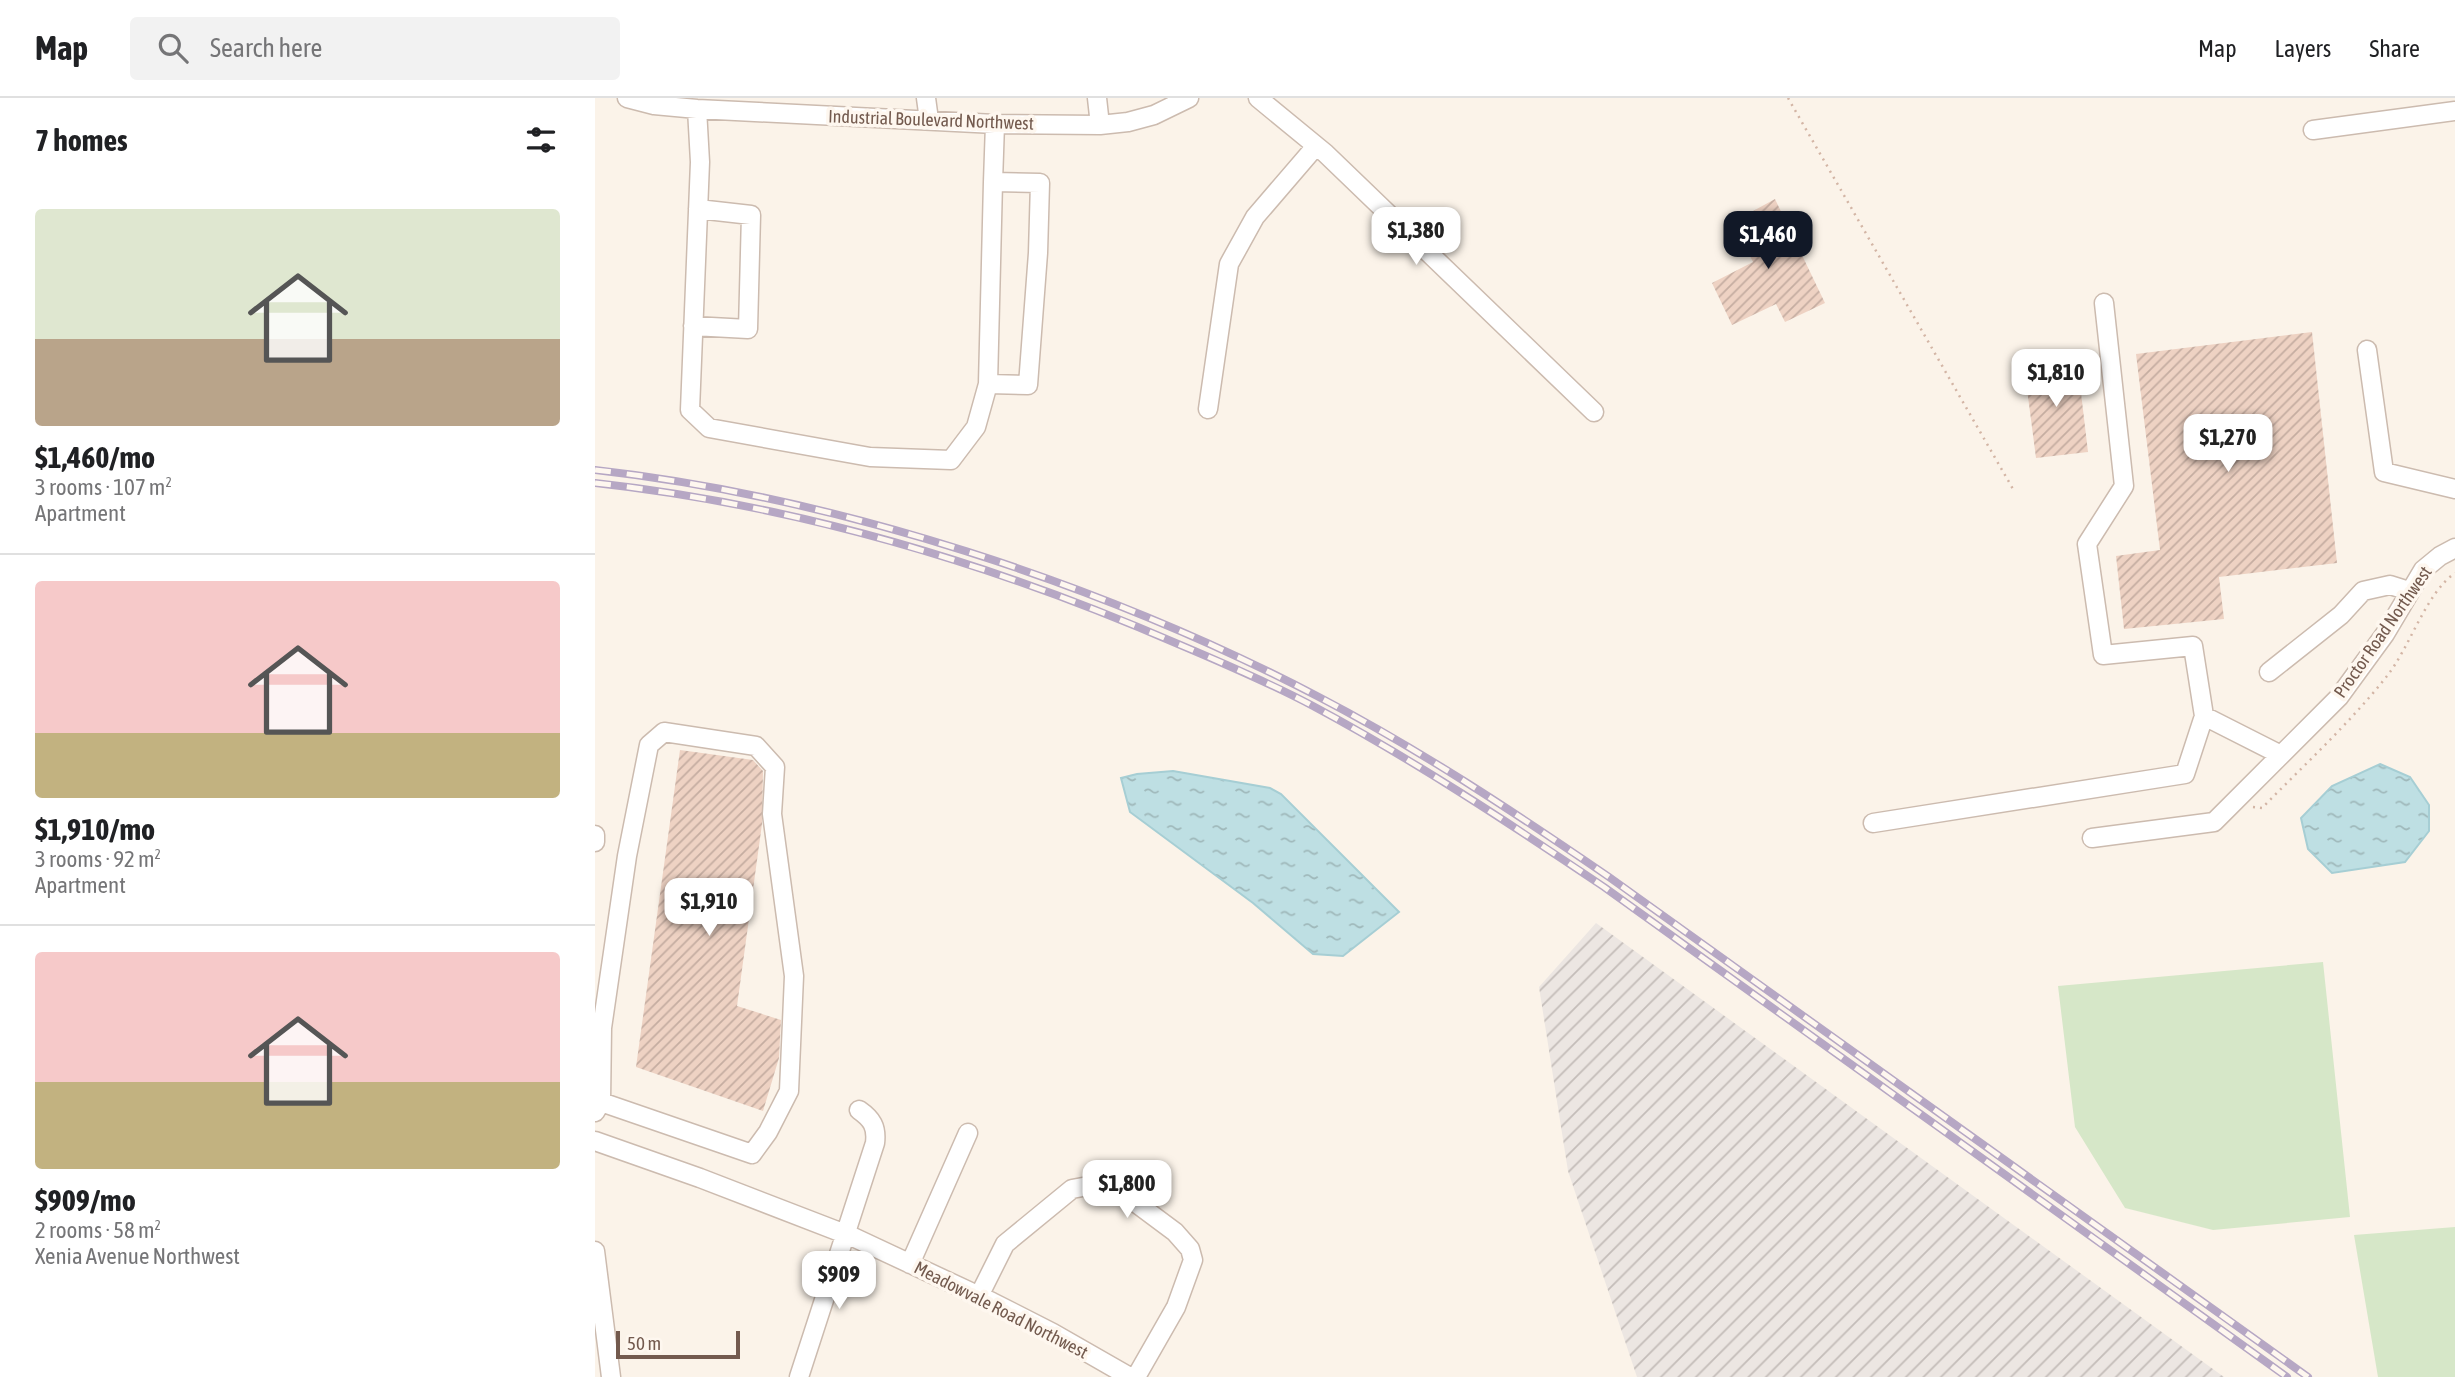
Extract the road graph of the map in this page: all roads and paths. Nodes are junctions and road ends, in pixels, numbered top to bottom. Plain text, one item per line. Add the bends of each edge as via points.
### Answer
1 (627, 98) edge
2 (926, 98) edge
3 (1097, 98) edge
4 (1189, 98) edge
5 (1258, 98) edge
6 (1788, 98) edge
7 (697, 109) junction
8 (2455, 111) edge
9 (929, 121) junction
10 (995, 124) junction
11 (1100, 125) junction
12 (2313, 130) dead end
13 (1316, 146) junction
14 (993, 182) junction
15 (698, 209) junction
16 (2103, 303) dead end
17 (693, 326) junction
18 (2367, 350) dead end
19 (988, 384) junction
20 (1208, 409) dead end
21 (1594, 412) dead end
22 (2013, 489) dead end
23 (2455, 489) edge
24 (2455, 548) edge
25 (2409, 591) junction
26 (2269, 672) dead end
27 (2204, 716) junction
28 (2281, 755) junction
29 (1873, 823) dead end
30 (595, 835) edge
31 (2092, 838) dead end
32 (595, 842) edge
33 (598, 1107) edge
34 (859, 1110) dead end
35 (968, 1133) dead end
36 (595, 1142) edge
37 (846, 1234) junction
38 (595, 1251) edge
39 (910, 1264) junction
40 (979, 1296) junction
41 (611, 1377) edge
42 (800, 1377) edge
43 (1133, 1377) edge

1 - 7 street, Industrial Boulevard Northwest
2 - 9 street
3 - 11 street
4 - 11 street, Industrial Boulevard Northwest via 1154,115
5 - 13 street
6 - 22 path
7 - 9 street, Industrial Boulevard Northwest
7 - 15 street
8 - 12 street
9 - 10 street, Industrial Boulevard Northwest
10 - 11 street, Industrial Boulevard Northwest
10 - 14 street
13 - 20 street via 1255,217 1229,264
13 - 21 street
14 - 19 street
14 - 19 street via 1040,183 1028,385
15 - 17 street
15 - 17 street via 751,215 748,329
16 - 27 street via 2124,486 2087,544 2103,655 2193,646
17 - 19 street via 690,410 709,428 870,457 951,460 976,427
18 - 23 street via 2384,472
24 - 25 street, Proctor Road Northwest via 2423,570
25 - 26 street via 2390,585 2363,591 2341,615
25 - 28 street, Proctor Road Northwest via 2385,634 2339,697
27 - 28 street
27 - 29 street via 2185,774
28 - 31 street, Proctor Road Northwest via 2214,822
30 - 32 street
33 - 33 street via 610,967 649,745 664,732 756,746 775,767 772,814 794,976 789,1091 752,1154
34 - 37 street via 870,1118 876,1133
35 - 39 street
36 - 37 street, Meadowvale Road Northwest
37 - 39 street, Meadowvale Road Northwest
37 - 42 street
38 - 41 street
39 - 40 street, Meadowvale Road Northwest
40 - 43 street, Meadowvale Road Northwest
40 - 43 street via 1005,1244 1072,1189 1099,1184 1128,1197 1175,1233 1190,1249 1193,1260 1176,1307

